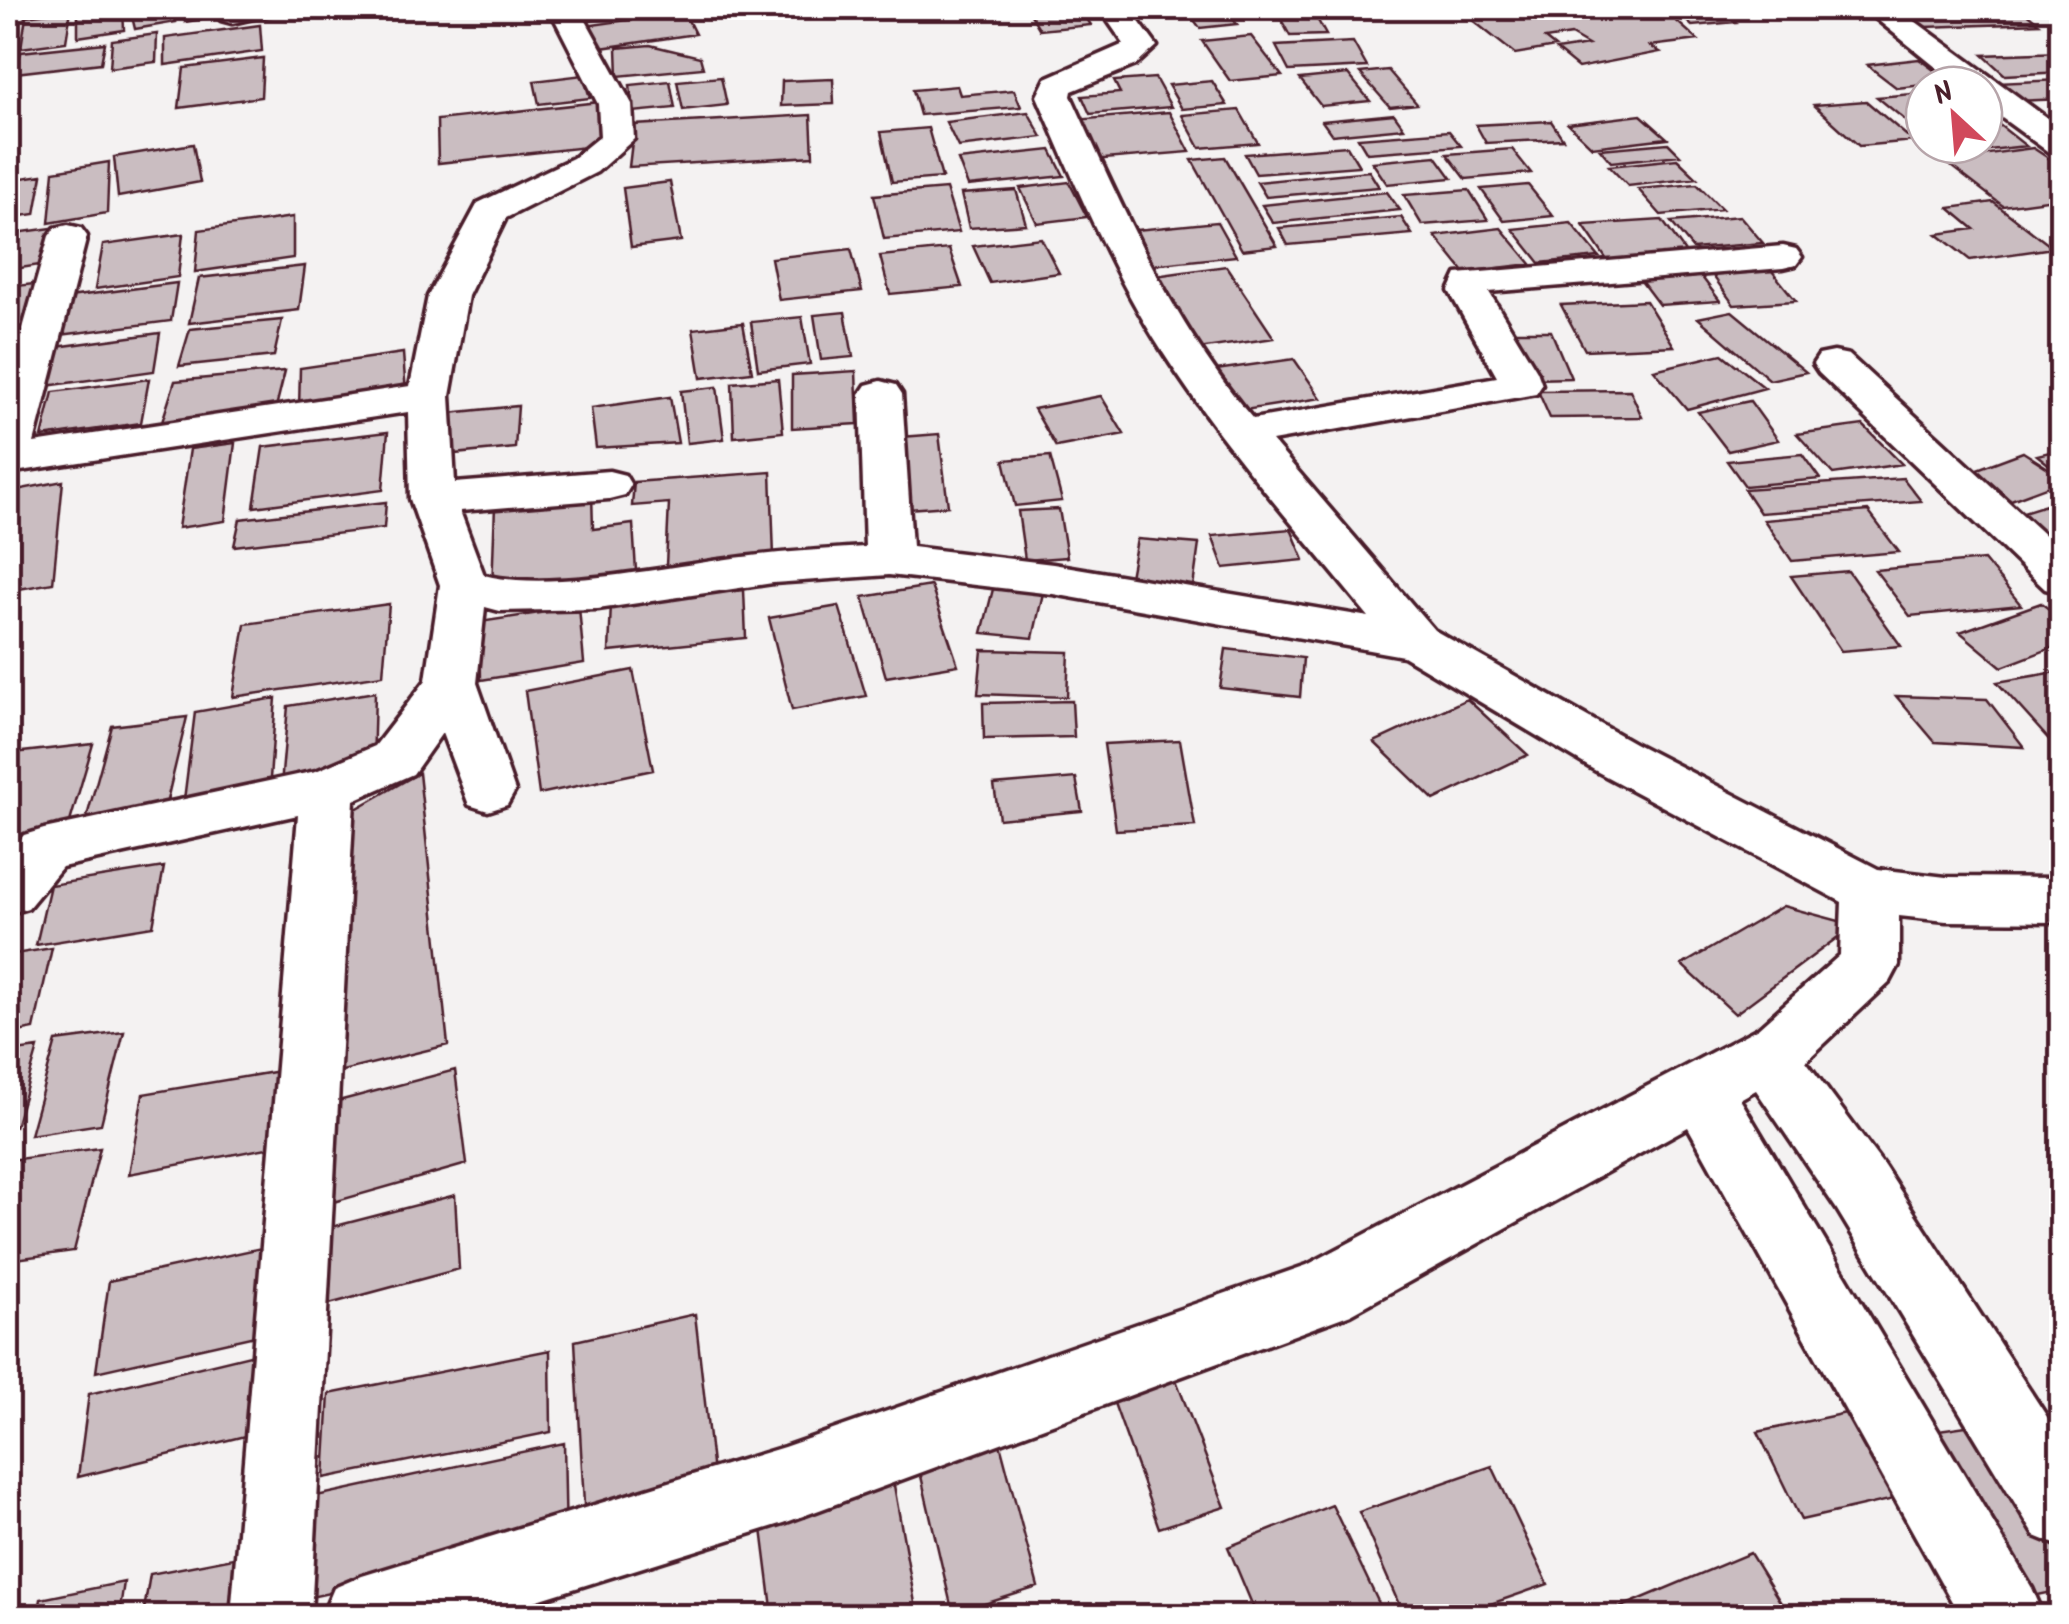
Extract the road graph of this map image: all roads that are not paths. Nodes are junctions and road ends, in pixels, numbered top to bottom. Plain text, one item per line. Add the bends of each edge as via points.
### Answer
1 (564, 8) edge
2 (1114, 8) edge
3 (1878, 8) edge
4 (1952, 65) edge
5 (2004, 104) edge
6 (2062, 146) edge
7 (68, 236) dead end
8 (1783, 256) dead end
9 (1834, 364) dead end
10 (881, 394) dead end
11 (429, 396) junction
12 (1244, 434) junction
13 (8, 459) edge
14 (608, 485) dead end
15 (433, 499) junction
16 (889, 560) junction
17 (2060, 577) edge
18 (464, 585) junction
19 (1416, 642) junction
20 (451, 682) junction
21 (327, 789) junction
22 (488, 791) dead end
23 (1871, 890) junction
24 (8, 892) edge
25 (2062, 900) edge
26 (1765, 1053) junction
27 (1700, 1088) junction
28 (2062, 1509) edge
29 (271, 1616) edge
30 (362, 1616) edge
31 (2004, 1616) edge

1 - 11 street via 615,104 617,139 585,164 491,211 448,296
2 - 12 street via 1140,46 1058,85 1054,96 1129,259 1181,349
3 - 4 street
5 - 6 street
7 - 13 street
8 - 12 street via 1472,282 1470,291 1520,386
9 - 17 street
10 - 16 street
11 - 13 street
11 - 15 street
12 - 19 street
14 - 15 street
15 - 18 street
16 - 18 street via 774,568 598,593 500,595
16 - 19 street via 1053,579
18 - 20 street
19 - 23 street via 1615,757
20 - 21 street via 394,760
20 - 22 street
21 - 24 street via 44,850
21 - 29 street
23 - 25 street via 1946,899
23 - 26 street via 1869,965
26 - 27 street
26 - 28 street via 1860,1186
27 - 30 street via 1326,1291 784,1485
27 - 31 street

